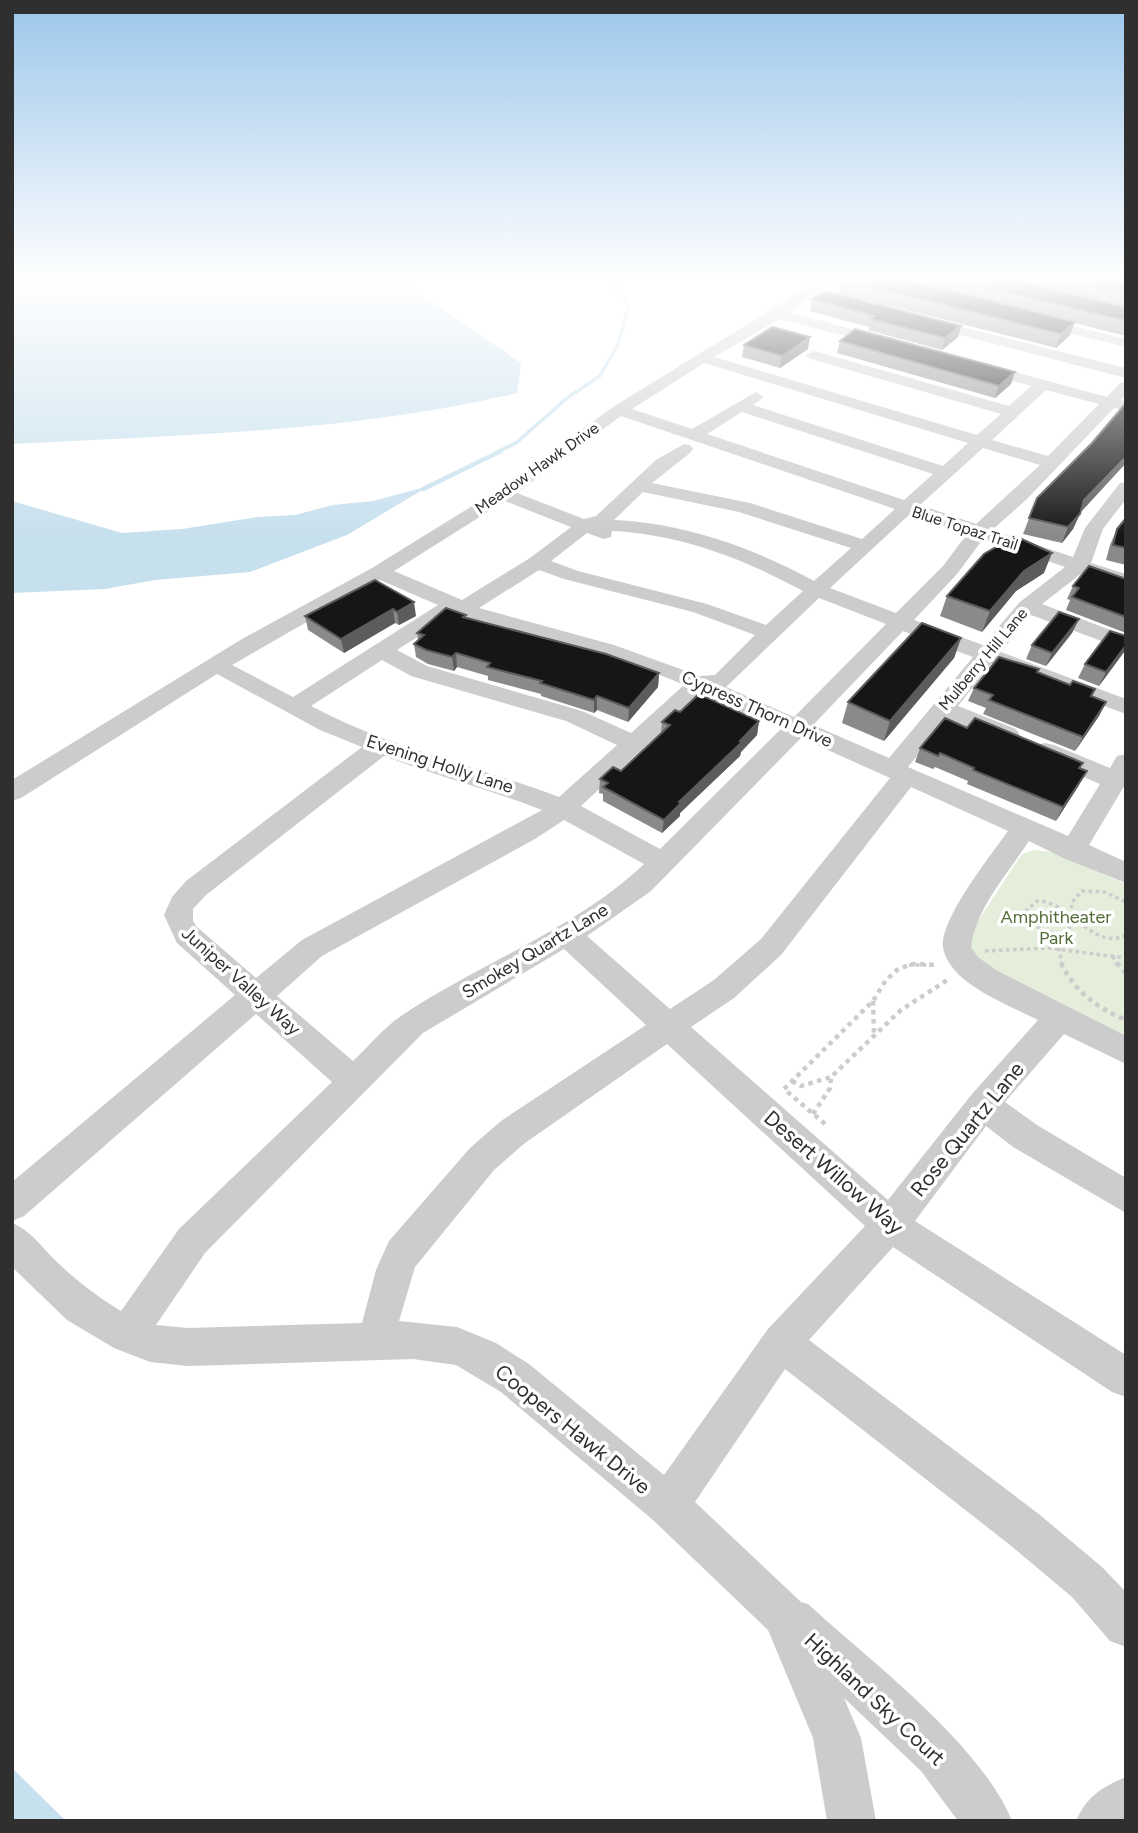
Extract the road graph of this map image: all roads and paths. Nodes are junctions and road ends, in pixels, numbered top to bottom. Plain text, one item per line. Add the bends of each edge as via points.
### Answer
1 (700, 366) edge
2 (727, 366) edge
3 (800, 366) edge
4 (820, 366) edge
5 (974, 366) edge
6 (1097, 366) edge
7 (1126, 373) edge
8 (779, 381) junction
9 (1043, 384) junction
10 (1126, 386) edge
11 (1118, 404) edge
12 (742, 407) junction
13 (1013, 412) junction
14 (615, 417) junction
15 (981, 441) junction
16 (689, 442) junction
17 (1052, 463) junction
18 (947, 473) junction
19 (640, 486) junction
20 (1126, 487) edge
21 (511, 496) junction
22 (1020, 496) junction
23 (907, 509) junction
24 (586, 524) junction
25 (978, 532) junction
26 (1004, 540) junction
27 (865, 546) junction
28 (537, 562) junction
29 (1080, 565) junction
30 (950, 570) junction
31 (379, 572) junction
32 (1126, 581) edge
33 (811, 586) junction
34 (1027, 606) junction
35 (458, 607) junction
36 (900, 620) junction
37 (769, 633) junction
38 (1126, 645) edge
39 (381, 650) junction
40 (988, 654) junction
41 (216, 665) junction
42 (700, 683) junction
43 (1122, 697) edge
44 (293, 706) junction
45 (942, 708) junction
46 (799, 726) junction
47 (633, 743) junction
48 (380, 746) junction
49 (1120, 771) edge
50 (899, 773) junction
51 (12, 792) edge
52 (564, 808) junction
53 (1023, 830) junction
54 (1072, 851) junction
55 (664, 863) junction
56 (1126, 873) edge
57 (1126, 902) edge
58 (1063, 932) dead end
59 (566, 934) junction
60 (1126, 935) edge
61 (1055, 948) junction
62 (1113, 956) junction
63 (1126, 958) edge
64 (951, 962) junction
65 (1126, 973) edge
66 (256, 995) junction
67 (873, 1001) junction
68 (1060, 1017) junction
69 (1126, 1020) edge
70 (667, 1026) junction
71 (874, 1035) junction
72 (1126, 1051) edge
73 (831, 1077) junction
74 (352, 1080) junction
75 (792, 1081) junction
76 (984, 1104) junction
77 (813, 1114) junction
78 (825, 1124) dead end
79 (1126, 1197) edge
80 (12, 1204) edge
81 (890, 1225) junction
82 (12, 1240) edge
83 (127, 1335) junction
84 (376, 1340) junction
85 (780, 1342) junction
86 (1126, 1378) edge
87 (668, 1506) junction
88 (784, 1614) junction
89 (1126, 1625) edge
90 (1126, 1801) edge
91 (852, 1821) edge
92 (988, 1821) edge
93 (1100, 1821) edge

1 - 14 street, Meadow Hawk Drive
2 - 8 street
3 - 8 street
4 - 13 street
5 - 9 street
6 - 7 street
8 - 12 street
8 - 15 street
9 - 11 street
9 - 13 street
10 - 11 street, Smokey Quartz Lane
11 - 17 street, Smokey Quartz Lane
12 - 16 street
12 - 18 street
13 - 15 street
14 - 16 street, Blue Topaz Trail
14 - 21 street, Meadow Hawk Drive via 569,463
15 - 17 street
15 - 18 street
16 - 19 street
16 - 23 street, Blue Topaz Trail via 702,456 804,473
17 - 22 street, Smokey Quartz Lane
18 - 23 street
19 - 24 street via 602,520
19 - 27 street via 743,506
20 - 29 street via 1094,528
21 - 24 street
21 - 31 street, Meadow Hawk Drive via 459,537
22 - 25 street, Smokey Quartz Lane
22 - 26 street, Smokey Quartz Lane
23 - 25 street, Blue Topaz Trail
23 - 27 street
24 - 28 street
24 - 33 street via 610,536
25 - 26 street, Blue Topaz Trail
25 - 30 street, Smokey Quartz Lane
26 - 29 street, Blue Topaz Trail
26 - 30 street, Smokey Quartz Lane
27 - 33 street
28 - 35 street
28 - 37 street via 700,608
29 - 32 street, Blue Topaz Trail
29 - 34 street, Mulberry Hill Lane
30 - 36 street, Smokey Quartz Lane
31 - 35 street, Cypress Thorn Drive
31 - 41 street, Meadow Hawk Drive
33 - 36 street
33 - 37 street
34 - 38 street
34 - 40 street, Mulberry Hill Lane
35 - 39 street
35 - 42 street, Cypress Thorn Drive
36 - 40 street
36 - 46 street, Smokey Quartz Lane
37 - 42 street via 721,681
39 - 44 street
39 - 47 street via 419,671 574,716
40 - 43 street
40 - 45 street, Mulberry Hill Lane
41 - 44 street, Evening Holly Lane
41 - 51 street, Meadow Hawk Drive
42 - 46 street, Cypress Thorn Drive
42 - 47 street
44 - 48 street, Evening Holly Lane
45 - 49 street
45 - 50 street, Mulberry Hill Lane
46 - 50 street, Cypress Thorn Drive
46 - 55 street, Smokey Quartz Lane
47 - 52 street
48 - 52 street, Evening Holly Lane
48 - 66 street, Juniper Valley Way via 196,888 179,910 177,919 187,935
49 - 54 street
50 - 53 street, Cypress Thorn Drive
50 - 70 street, Mulberry Hill Lane via 771,947 724,989
52 - 55 street, Evening Holly Lane
52 - 66 street via 312,948
53 - 54 street, Cypress Thorn Drive
53 - 64 street via 960,927
54 - 56 street, Cypress Thorn Drive
55 - 59 street, Smokey Quartz Lane via 618,901
57 - 58 path via 1103,891 1079,892 1071,904 1069,930
59 - 70 street, Desert Willow Way
59 - 74 street, Smokey Quartz Lane via 412,1024
60 - 61 path via 1120,938 1093,932 1060,905 1037,901 1027,910 1028,917 1038,928 1056,933
61 - 62 path
61 - 64 path via 992,949
61 - 69 path via 1061,968 1077,990 1096,1006
62 - 63 path
62 - 65 path
64 - 67 path via 911,964 897,970
64 - 68 street
64 - 71 path via 952,978 911,1002
66 - 74 street, Juniper Valley Way
66 - 80 street
67 - 71 path
67 - 75 path
68 - 72 street
68 - 76 street, Rose Quartz Lane
70 - 81 street, Desert Willow Way
70 - 84 street, Mulberry Hill Lane via 513,1132 482,1159 402,1254
71 - 73 path
73 - 75 path via 801,1086
73 - 77 path via 830,1088
74 - 83 street, Smokey Quartz Lane via 192,1241
75 - 77 path via 784,1089
76 - 79 street via 1025,1136
76 - 81 street, Rose Quartz Lane
77 - 78 path
81 - 85 street, Rose Quartz Lane
81 - 86 street, Desert Willow Way
82 - 83 street, Coopers Hawk Drive via 80,1307
83 - 84 street, Coopers Hawk Drive via 188,1347
84 - 87 street, Coopers Hawk Drive via 447,1345 482,1357 515,1378
85 - 87 street, Rose Quartz Lane
85 - 89 street via 1025,1530 1087,1582
87 - 88 street, Coopers Hawk Drive
88 - 91 street, Coopers Hawk Drive via 836,1738
88 - 92 street, Highland Sky Court via 938,1754
90 - 93 street

